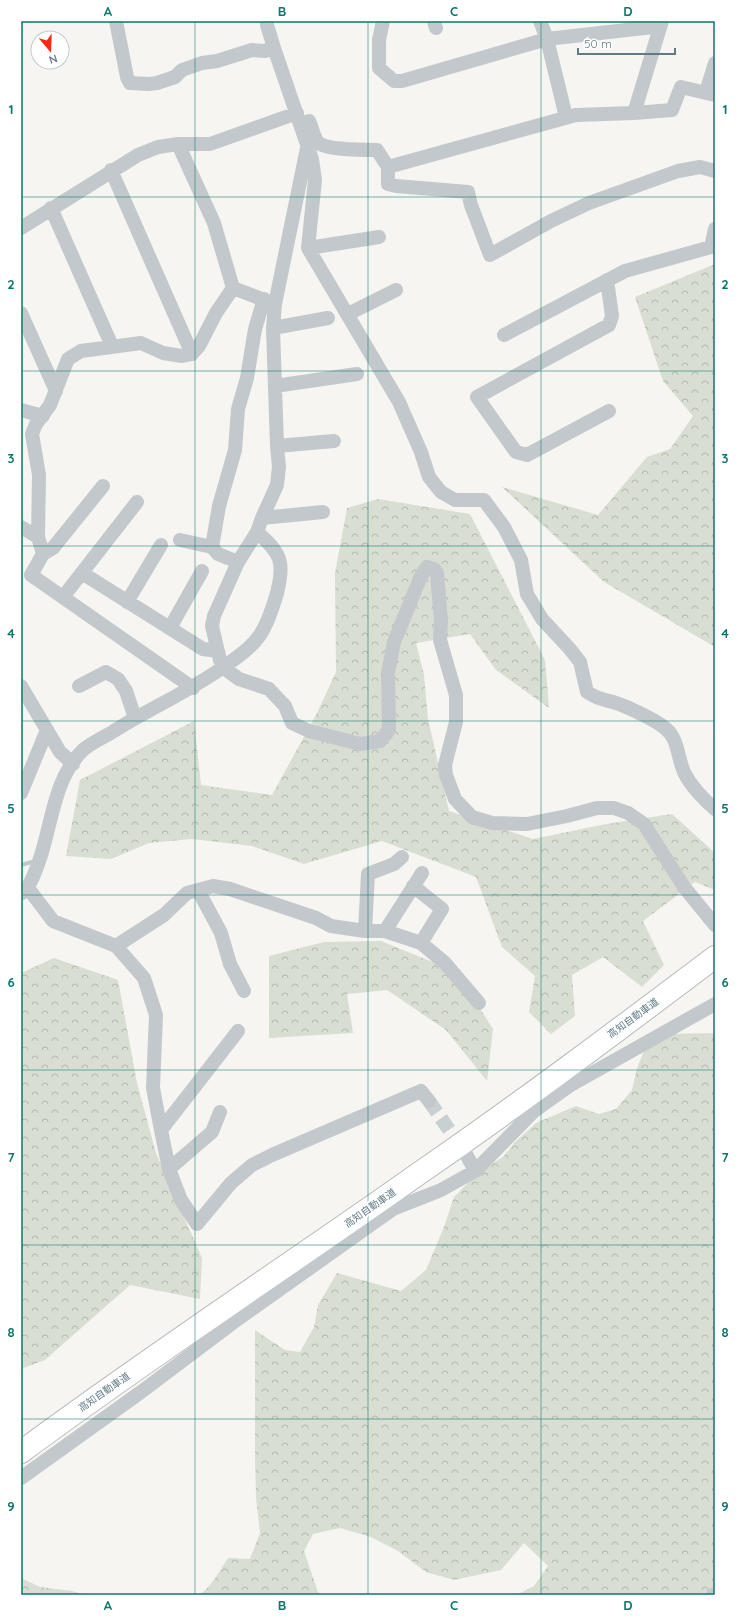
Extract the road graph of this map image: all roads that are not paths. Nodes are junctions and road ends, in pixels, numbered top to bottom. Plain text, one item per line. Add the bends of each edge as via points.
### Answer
1 (116, 21) edge
2 (267, 21) edge
3 (383, 21) edge
4 (540, 21) edge
5 (661, 25) edge
6 (547, 39) junction
7 (274, 48) junction
8 (715, 63) edge
9 (710, 94) edge
10 (295, 107) junction
11 (634, 113) junction
12 (566, 117) junction
13 (178, 144) junction
14 (308, 144) junction
15 (388, 167) junction
16 (111, 170) junction
17 (715, 171) edge
18 (51, 208) junction
19 (21, 228) edge
20 (715, 229) edge
21 (379, 237) dead end
22 (308, 248) junction
23 (607, 280) junction
24 (233, 288) junction
25 (396, 290) dead end
26 (270, 302) junction
27 (21, 313) edge
28 (348, 314) junction
29 (328, 318) dead end
30 (273, 328) junction
31 (504, 335) dead end
32 (112, 346) junction
33 (192, 354) junction
34 (357, 374) dead end
35 (275, 386) junction
36 (56, 391) junction
37 (21, 410) edge
38 (609, 411) dead end
39 (43, 416) junction
40 (334, 441) dead end
41 (277, 446) junction
42 (103, 486) dead end
43 (137, 502) dead end
44 (323, 512) dead end
45 (262, 518) junction
46 (21, 527) edge
47 (257, 532) junction
48 (38, 537) junction
49 (180, 540) dead end
50 (162, 545) dead end
51 (212, 547) junction
52 (44, 554) junction
53 (238, 562) junction
54 (202, 571) dead end
55 (82, 573) junction
56 (26, 576) edge
57 (63, 597) junction
58 (127, 602) junction
59 (170, 628) junction
60 (222, 661) junction
61 (21, 686) edge
62 (79, 686) dead end
63 (193, 688) junction
64 (135, 718) junction
65 (46, 730) junction
66 (73, 764) junction
67 (21, 793) edge
68 (715, 809) edge
69 (402, 857) dead end
70 (422, 873) dead end
71 (413, 886) junction
72 (198, 890) junction
73 (25, 891) edge
74 (715, 925) edge
75 (385, 930) junction
76 (365, 931) junction
77 (421, 943) junction
78 (715, 945) edge
79 (116, 946) junction
80 (715, 957) edge
81 (244, 991) dead end
82 (479, 1003) dead end
83 (715, 1004) edge
84 (238, 1031) dead end
85 (428, 1101) tunnel mouth
86 (220, 1112) dead end
87 (161, 1130) junction
88 (465, 1152) tunnel mouth
89 (169, 1169) junction
90 (475, 1171) junction
91 (21, 1437) edge
92 (21, 1452) edge
93 (21, 1478) edge

1 - 7 street via 130,83 157,83 202,63 252,50 265,51
2 - 7 street
3 - 6 street via 379,40 379,68 394,81 402,81
4 - 6 street
5 - 6 street
5 - 11 street
6 - 12 street
7 - 10 street
8 - 9 street
9 - 11 street via 681,87 672,110
10 - 13 street via 215,142
10 - 14 street
10 - 15 street via 301,98 320,144 334,148 377,150
11 - 12 street
12 - 15 street
13 - 16 street via 138,154
13 - 24 street via 214,223
14 - 22 street via 315,180
14 - 26 street
15 - 17 street via 388,184 468,192 470,205 490,255 589,203 678,171 700,167
16 - 18 street
16 - 33 street
18 - 19 street
18 - 32 street
20 - 23 street via 711,247 625,271
21 - 22 street
22 - 28 street
23 - 31 street
23 - 38 street via 612,316 609,325 477,397 516,452 527,455
24 - 26 street
24 - 33 street
25 - 28 street
26 - 30 street
26 - 51 street via 255,329 238,409 235,450 219,506
27 - 36 street
28 - 68 street via 399,402 429,477 441,492 455,500 484,500 504,527 521,560 527,594 542,619 580,662 588,692 600,700 613,702 665,728 674,738 684,772 704,800
29 - 30 street
30 - 35 street
32 - 33 street via 141,343 163,353 182,356
32 - 36 street via 81,351 68,359
34 - 35 street
35 - 41 street
36 - 39 street
37 - 39 street
39 - 48 street via 32,434 39,475
40 - 41 street
41 - 45 street via 277,485
42 - 52 street via 53,548
43 - 55 street
44 - 45 street
45 - 47 street
46 - 48 street
47 - 53 street
47 - 63 street via 270,543 280,559 282,568 274,606 261,634 250,648
48 - 52 street
49 - 51 street
50 - 58 street
51 - 53 street via 218,554
52 - 56 street
53 - 60 street via 212,626
54 - 59 street
55 - 57 street
55 - 58 street
56 - 57 street
57 - 63 street
58 - 59 street
59 - 60 street
60 - 74 street via 239,680 270,689 285,706 292,723 309,731 360,744 380,741 390,730 388,673 394,642 421,576 427,567 434,569 439,589 440,640 456,695 456,722 446,765 446,774 454,799 472,817 492,823 527,824 597,808 614,808 628,813 644,824 684,887
61 - 65 street
62 - 64 street via 106,672 118,679 126,691
63 - 64 street
64 - 66 street via 84,750
65 - 66 street via 60,752
65 - 67 street
66 - 73 street via 61,784 46,841
69 - 76 street via 394,864 368,874
70 - 71 street
71 - 75 street
71 - 77 street via 442,909
72 - 76 street via 213,886 230,889 316,918 331,926
72 - 79 street via 187,893 164,915
72 - 81 street via 218,926 230,964
73 - 79 street via 53,921
75 - 76 street
75 - 77 street
77 - 82 street via 445,963
78 - 91 highway, 高知自動車道 via 437,1148 95,1383
79 - 87 street via 144,978 156,1016 153,1088
80 - 92 highway, 高知自動車道 via 423,1171
83 - 90 street via 569,1086 534,1111
84 - 87 street
85 - 89 street via 421,1091 252,1165 232,1183 197,1224 181,1200
86 - 89 street via 212,1132
87 - 89 street
88 - 90 street
90 - 93 street via 441,1190 393,1209

